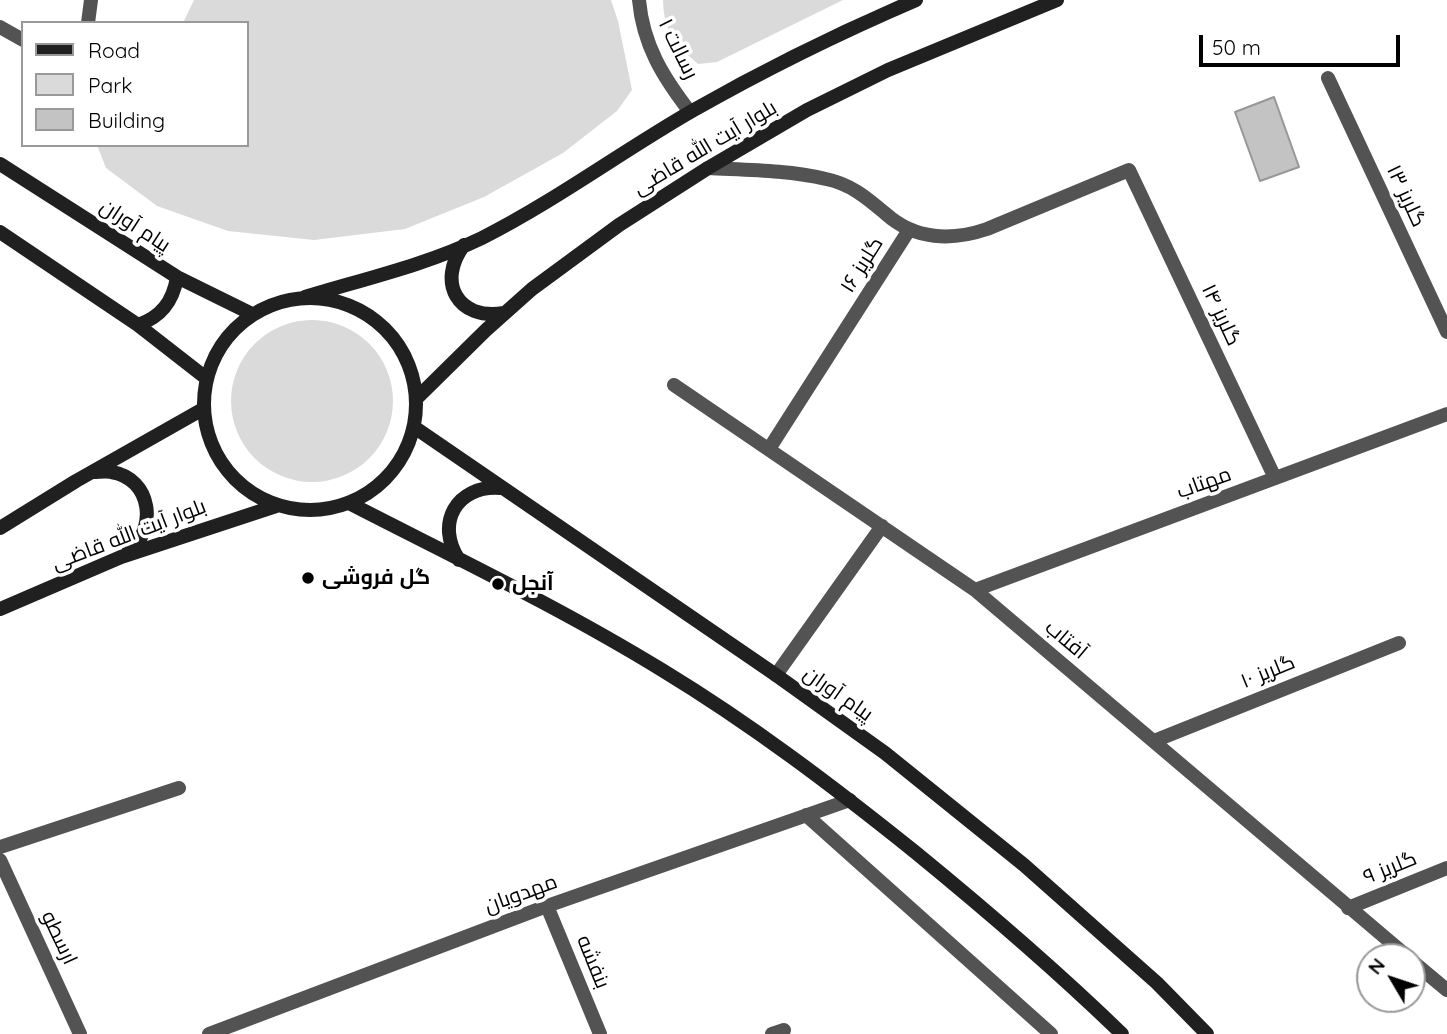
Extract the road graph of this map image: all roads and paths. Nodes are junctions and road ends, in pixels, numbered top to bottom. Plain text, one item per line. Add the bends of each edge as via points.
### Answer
1 (91, 0) edge
2 (639, 0) edge
3 (916, 0) edge
4 (1057, 0) edge
5 (88, 21) edge
6 (0, 27) edge
7 (21, 39) edge
8 (1328, 78) dead end
9 (690, 112) junction
10 (0, 164) edge
11 (708, 168) junction
12 (1129, 170) joint
13 (909, 230) junction
14 (0, 232) edge
15 (464, 245) junction
16 (177, 278) junction
17 (305, 296) junction
18 (504, 313) junction
19 (252, 314) junction
20 (138, 325) junction
21 (1447, 332) edge
22 (206, 378) junction
23 (674, 385) dead end
24 (417, 398) junction
25 (203, 410) junction
26 (1447, 414) edge
27 (414, 428) junction
28 (769, 449) junction
29 (1275, 478) junction
30 (76, 481) junction
31 (502, 489) junction
32 (349, 503) junction
33 (276, 506) junction
34 (881, 526) junction
35 (0, 528) edge
36 (121, 557) junction
37 (459, 560) junction
38 (975, 590) junction
39 (0, 609) edge
40 (1399, 643) dead end
41 (776, 675) junction
42 (1153, 741) junction
43 (179, 788) dead end
44 (850, 800) junction
45 (806, 815) junction
46 (0, 847) edge
47 (0, 860) edge
48 (1447, 868) edge
49 (5, 886) edge
50 (547, 906) junction
51 (1348, 908) junction
52 (1391, 943) edge
53 (1426, 973) edge
54 (1447, 990) edge
55 (80, 1034) edge
56 (209, 1034) edge
57 (600, 1034) edge
58 (1051, 1034) edge
59 (1122, 1034) edge
60 (1207, 1034) edge

1 - 5 street
2 - 9 street, رسالت ۱ via 641,26 654,56
3 - 9 main road, بلوار آیت ‌الله قاضی via 767,69
4 - 11 main road, بلوار آیت ‌الله قاضی via 888,69
6 - 7 street
8 - 21 street, گلریز ۱۳
9 - 15 main road, بلوار آیت ‌الله قاضی via 530,212
10 - 16 main road, پیام آوران
11 - 13 street via 826,179 860,192
11 - 18 main road, بلوار آیت ‌الله قاضی via 619,225
12 - 13 street, گلریز ۱۶ via 968,236 946,238
12 - 29 street, گلریز ۱۴
13 - 28 street, گلریز ۱۶
14 - 20 main road
15 - 17 main road, بلوار آیت ‌الله قاضی
15 - 18 main road via 451,270 456,296 477,313
16 - 19 main road, پیام آوران
16 - 20 main road via 161,313
17 - 19 main road
17 - 24 main road via 338,300 369,314 393,336 410,365
18 - 24 main road, بلوار آیت ‌الله قاضی
19 - 22 main road via 216,353
20 - 22 main road
22 - 25 main road
23 - 28 street, آفتاب
24 - 27 main road
25 - 30 main road
25 - 33 main road via 209,441 225,469 247,491
26 - 29 street, مهتاب
27 - 31 main road, پیام آوران
27 - 32 main road via 391,473 372,491
28 - 34 street, آفتاب
29 - 38 street, مهتاب
30 - 35 main road
30 - 36 main road via 93,472 112,472 130,479 142,493 148,511 146,530 136,546
31 - 37 main road via 475,491 454,508 448,535
31 - 41 main road, پیام آوران
32 - 33 main road via 313,511
32 - 37 main road
33 - 36 main road, بلوار آیت ‌الله قاضی
34 - 38 street, آفتاب
34 - 41 street
36 - 39 main road, بلوار آیت ‌الله قاضی
37 - 44 main road via 557,608 663,671
38 - 42 street, آفتاب
40 - 42 street, گلریز ۱۰
41 - 60 main road, پیام آوران via 885,753 1024,865
42 - 51 street, آفتاب
43 - 46 street
44 - 45 street, مهدویان
44 - 59 main road via 986,909
45 - 50 street, مهدویان
45 - 58 street
47 - 49 street, ارسطو
48 - 51 street, گلریز ۹
49 - 55 street, ارسطو
50 - 56 street, مهدویان
50 - 57 street, بنفشه
51 - 52 street, آفتاب
53 - 54 street

